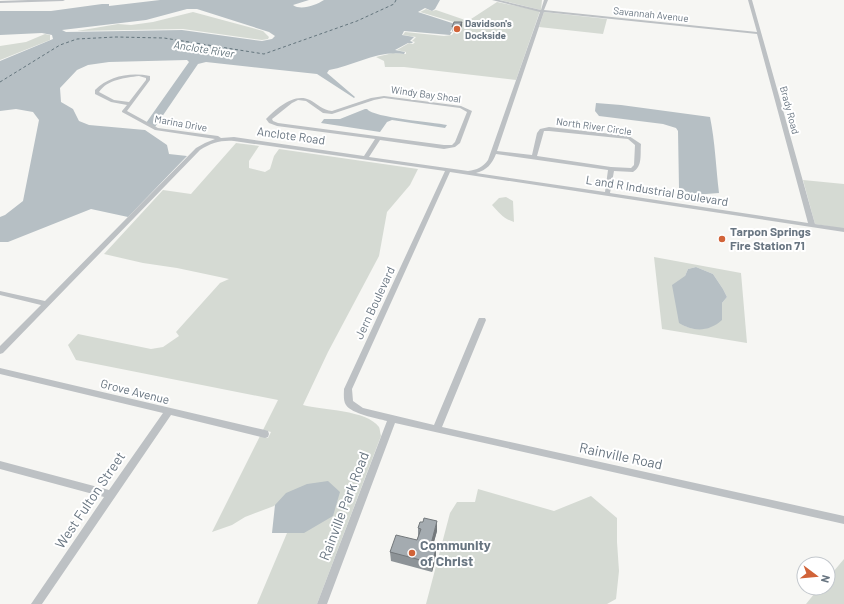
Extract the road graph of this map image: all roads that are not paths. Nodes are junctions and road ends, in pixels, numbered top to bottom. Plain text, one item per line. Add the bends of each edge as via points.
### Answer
1 (50, 0) edge
2 (63, 0) edge
3 (494, 0) edge
4 (546, 0) edge
5 (750, 0) edge
6 (0, 2) edge
7 (542, 11) junction
8 (759, 33) junction
9 (130, 104) junction
10 (224, 138) junction
11 (378, 138) junction
12 (494, 152) junction
13 (534, 157) junction
14 (366, 158) junction
15 (611, 169) junction
16 (448, 170) junction
17 (468, 173) junction
18 (607, 195) junction
19 (812, 225) junction
20 (844, 230) edge
21 (0, 293) edge
22 (47, 304) junction
23 (482, 320) dead end
24 (0, 351) edge
25 (0, 371) edge
26 (168, 412) junction
27 (392, 418) junction
28 (436, 428) junction
29 (265, 434) dead end
30 (0, 465) edge
31 (111, 495) junction
32 (844, 520) edge
33 (36, 604) edge
34 (322, 604) edge

1 - 2 street
1 - 6 street
3 - 7 street, Savannah Avenue
4 - 7 street, Anclote Road
5 - 8 street, Brady Road
7 - 8 street, Savannah Avenue
7 - 12 street, Anclote Road
8 - 19 street, Brady Road
9 - 9 street via 148,77 139,75 111,79 104,82 97,91 113,101
9 - 10 street, Marina Drive via 124,111 157,130
10 - 14 street, Anclote Road
10 - 22 street, Anclote Road via 208,142 198,149
11 - 11 street, Windy Bay Shoal via 453,146 457,143 470,111 461,107 384,97 338,112 327,113 308,100 298,99 290,102 269,119 277,124
11 - 14 street
12 - 13 street, North River Circle
12 - 17 street, Anclote Road via 487,166 482,170
13 - 15 street, North River Circle
13 - 15 street, North River Circle via 540,133 545,129 629,138 636,141 636,168 629,171
14 - 16 street, Anclote Road
15 - 18 street
16 - 17 street, Anclote Road
16 - 27 street, Jern Boulevard via 348,389 349,403 361,411
17 - 18 street, L and R Industrial Boulevard
18 - 19 street, L and R Industrial Boulevard
19 - 20 street, L and R Industrial Boulevard
21 - 22 street
22 - 24 street, Anclote Road
23 - 28 street
25 - 26 street, Grove Avenue
26 - 29 street, Grove Avenue
26 - 31 street, West Fulton Street
27 - 28 street, Rainville Road
27 - 34 street, Rainville Park Road
28 - 32 street, Rainville Road
30 - 31 street
31 - 33 street, West Fulton Street

